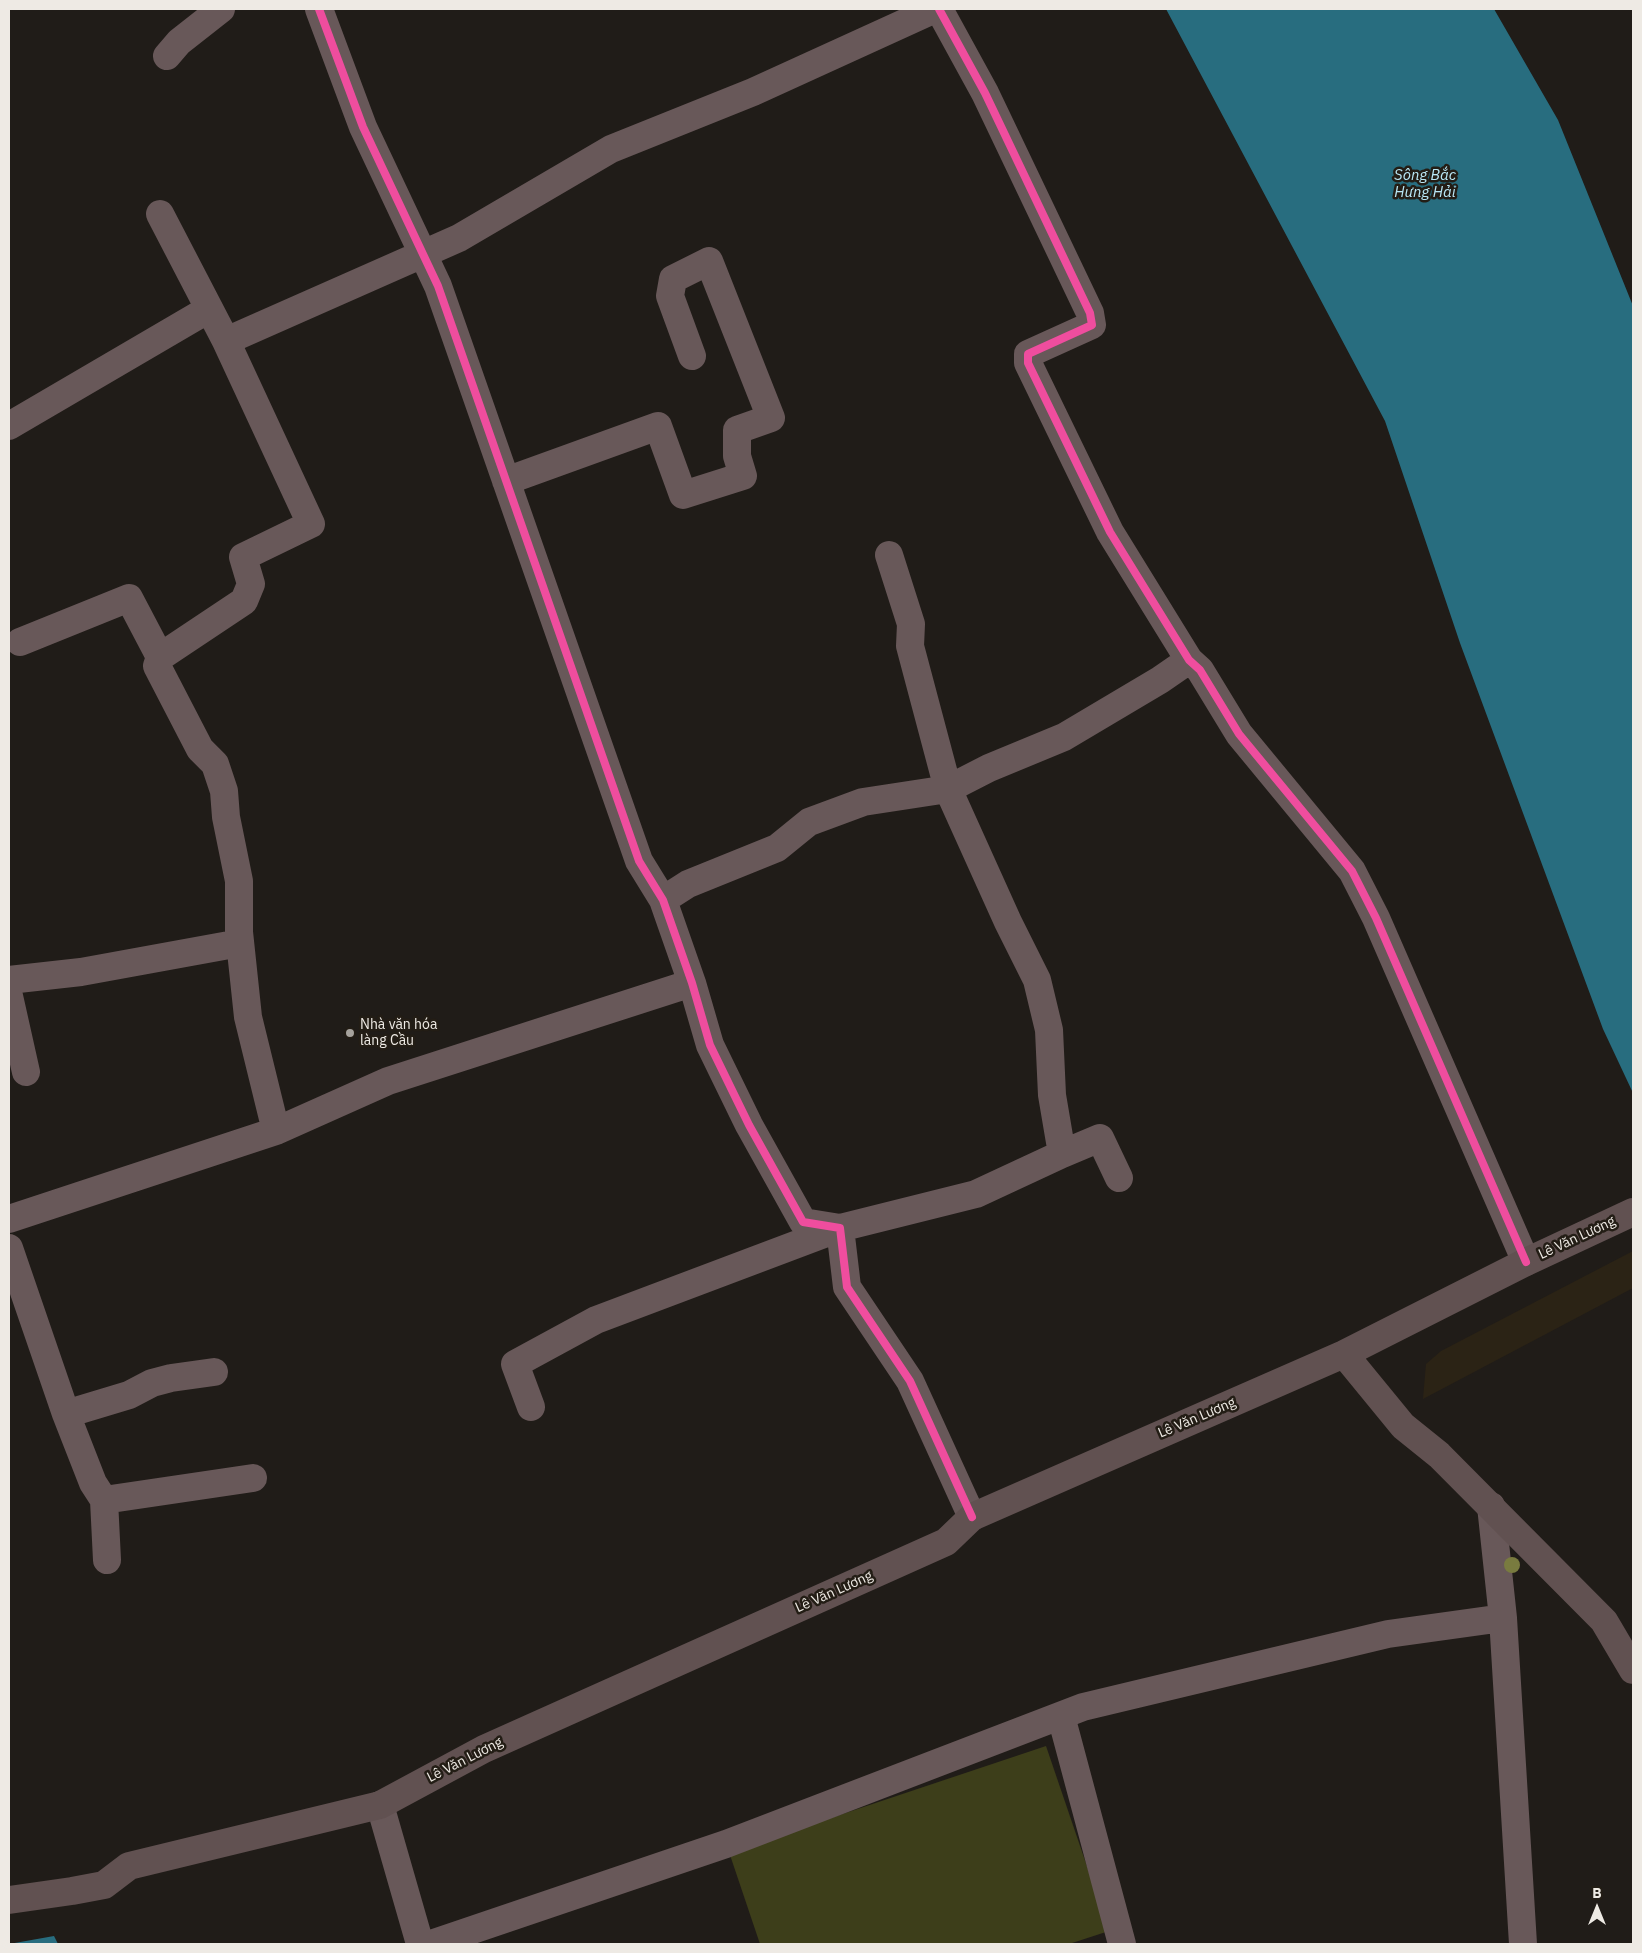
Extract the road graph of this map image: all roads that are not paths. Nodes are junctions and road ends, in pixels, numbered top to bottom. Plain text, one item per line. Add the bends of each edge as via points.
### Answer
1 (221, 9) edge
2 (319, 9) edge
3 (935, 9) edge
4 (939, 9) edge
5 (167, 56) dead end
6 (160, 214) dead end
7 (422, 255) junction
8 (209, 308) junction
9 (226, 342) junction
10 (692, 356) dead end
11 (9, 426) edge
12 (506, 481) junction
13 (889, 555) dead end
14 (20, 642) dead end
15 (160, 657) junction
16 (1190, 660) junction
17 (948, 789) junction
18 (663, 900) junction
19 (240, 943) junction
20 (9, 980) edge
21 (692, 983) junction
22 (9, 996) edge
23 (26, 1072) dead end
24 (276, 1131) junction
25 (1062, 1154) junction
26 (1119, 1178) dead end
27 (1630, 1213) edge
28 (9, 1219) edge
29 (840, 1228) junction
30 (9, 1248) edge
31 (1526, 1262) junction
32 (1344, 1354) junction
33 (214, 1372) dead end
34 (531, 1407) dead end
35 (66, 1414) junction
36 (253, 1478) dead end
37 (104, 1500) junction
38 (1491, 1506) junction
39 (972, 1517) junction
40 (107, 1560) dead end
41 (1503, 1618) junction
42 (1633, 1670) edge
43 (1061, 1716) junction
44 (380, 1805) junction
45 (9, 1900) edge
46 (420, 1944) edge
47 (431, 1944) edge
48 (1122, 1944) edge
49 (1523, 1944) edge

1 - 5 street via 179,42
2 - 7 street via 363,127
3 - 7 street via 753,92 611,148 459,238
4 - 16 street via 985,93 1090,313 1092,325 1028,354 1028,363 1110,532
6 - 8 street
7 - 9 street
7 - 12 street via 438,286
8 - 9 street
8 - 11 street
9 - 15 street via 311,524 243,557 251,584 244,601
10 - 12 street via 670,296 673,279 709,262 771,418 736,430 736,456 744,476 683,496 658,426
12 - 18 street via 639,860
13 - 17 street via 911,624 910,646
14 - 15 street via 130,598
15 - 19 street via 157,666 200,749 215,764 224,791 239,881
16 - 17 street via 1064,737 988,768
16 - 31 street via 1200,670 1239,734 1352,871 1376,918
17 - 18 street via 864,802 809,822 777,848 688,884
17 - 25 street via 1037,980 1049,1030 1052,1094
18 - 21 street
19 - 20 street via 81,972
19 - 24 street via 248,1016
21 - 24 street via 388,1081
21 - 29 street via 710,1045 749,1126 803,1222
22 - 23 street
24 - 28 street
25 - 26 street via 1100,1138
25 - 29 street via 976,1194
27 - 31 main road, Lê Văn Lương
29 - 34 street via 596,1320 515,1364
29 - 39 street via 847,1287 910,1381
30 - 35 street
31 - 32 main road, Lê Văn Lương
32 - 38 main road via 1403,1426 1439,1455
32 - 39 main road, Lê Văn Lương
33 - 35 street via 152,1383 130,1395
35 - 37 street via 93,1483
36 - 37 street
37 - 40 street
38 - 41 street
38 - 42 main road via 1604,1621
39 - 44 main road, Lê Văn Lương via 946,1542 484,1750
41 - 43 street via 1388,1634 1083,1707
41 - 49 street
43 - 47 street via 726,1844
43 - 48 street
44 - 45 main road, Lê Văn Lương via 129,1866 104,1885
44 - 46 street

